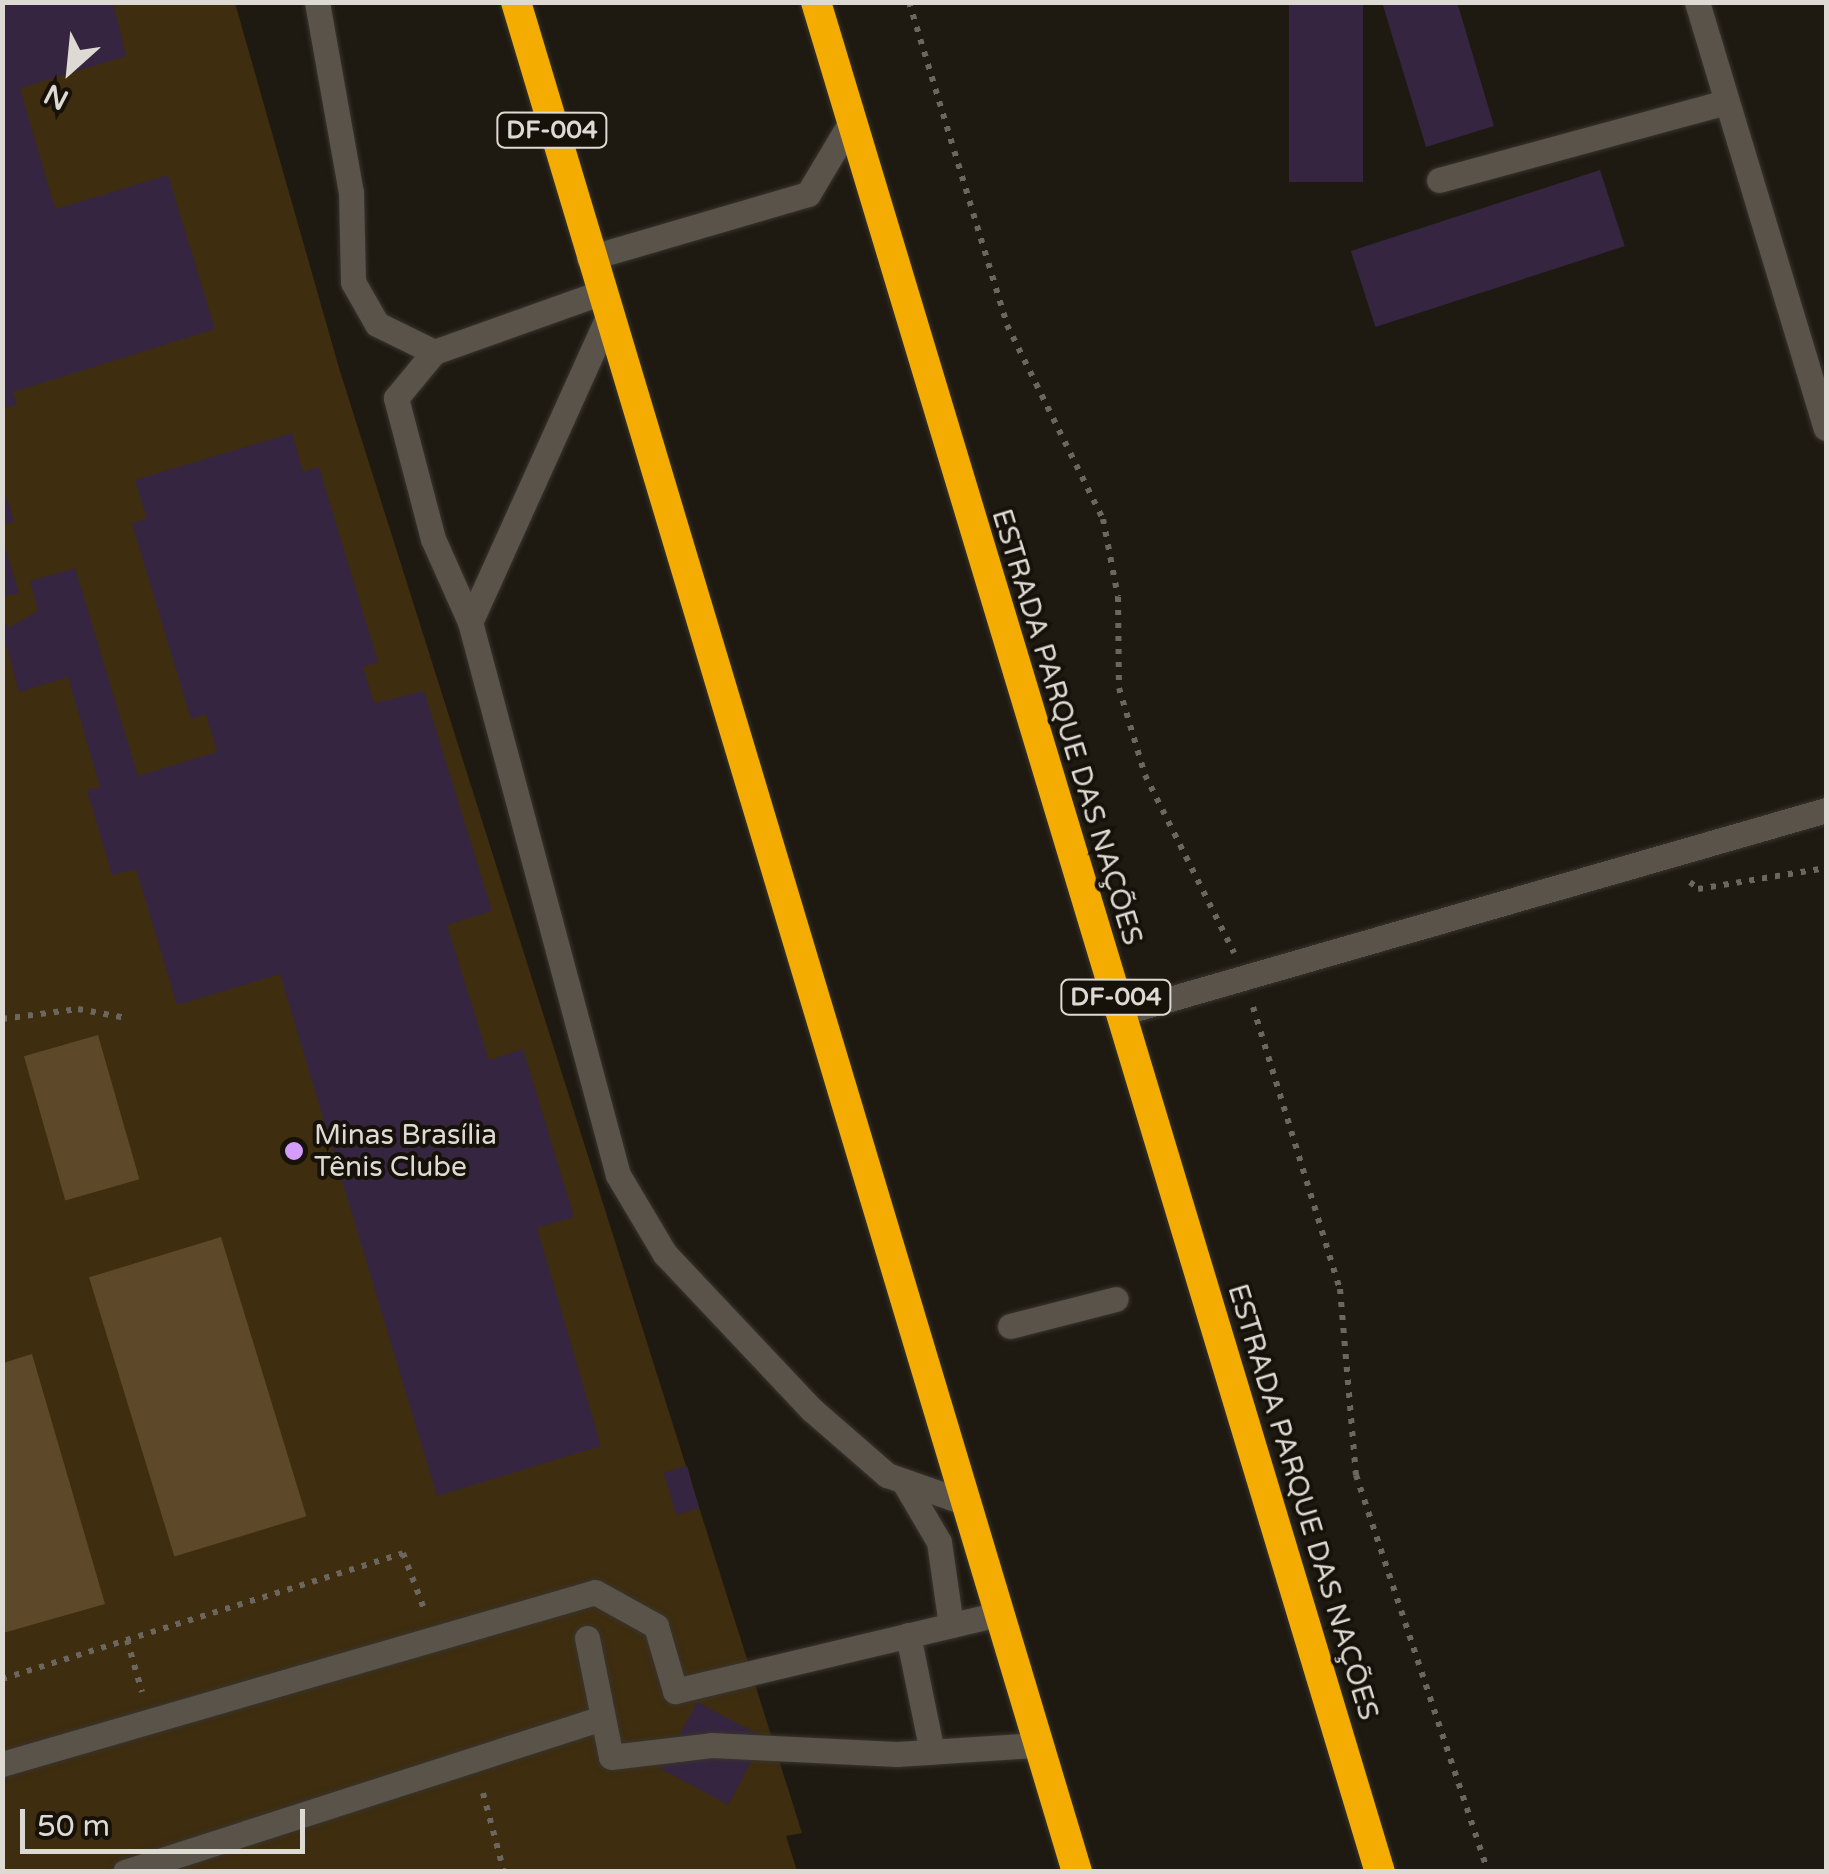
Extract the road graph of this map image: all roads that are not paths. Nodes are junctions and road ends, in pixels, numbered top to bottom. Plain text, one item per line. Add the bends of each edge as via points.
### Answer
1 (317, 2) edge
2 (516, 2) edge
3 (816, 2) edge
4 (1697, 2) edge
5 (1726, 102) junction
6 (851, 122) junction
7 (1439, 180) dead end
8 (589, 258) junction
9 (603, 306) junction
10 (434, 352) junction
11 (1826, 428) edge
12 (470, 622) junction
13 (1826, 810) edge
14 (1121, 1013) junction
15 (1116, 1299) dead end
16 (1010, 1326) dead end
17 (904, 1484) junction
18 (964, 1502) junction
19 (998, 1614) junction
20 (951, 1625) junction
21 (908, 1636) junction
22 (587, 1638) dead end
23 (602, 1718) junction
24 (1038, 1745) junction
25 (932, 1752) junction
26 (2, 1764) edge
27 (125, 1872) edge
28 (1077, 1872) edge
29 (1380, 1872) edge

1 - 10 street via 351,192 353,282 377,324
2 - 8 highway, DF-004
3 - 6 highway, ESTRADA PARQUE DAS NAÇÕES / DF-004
4 - 5 street
5 - 7 street
5 - 11 street
6 - 8 street via 822,184 780,204
6 - 14 highway, ESTRADA PARQUE DAS NAÇÕES / DF-004
8 - 9 highway, DF-004
9 - 10 street
9 - 12 street
9 - 18 highway, DF-004
10 - 12 street via 404,381 394,413
12 - 17 street via 618,1174 638,1216 811,1409
13 - 14 street
14 - 29 highway, ESTRADA PARQUE DAS NAÇÕES / DF-004
15 - 16 street
17 - 18 street
17 - 20 street via 938,1542
18 - 19 highway, DF-004
19 - 20 street
19 - 24 highway, DF-004
20 - 21 street
21 - 25 street
21 - 26 street via 675,1692 656,1626 595,1592
22 - 23 street
23 - 25 street via 611,1757 809,1743
23 - 27 street
24 - 25 street
24 - 28 highway, DF-004

